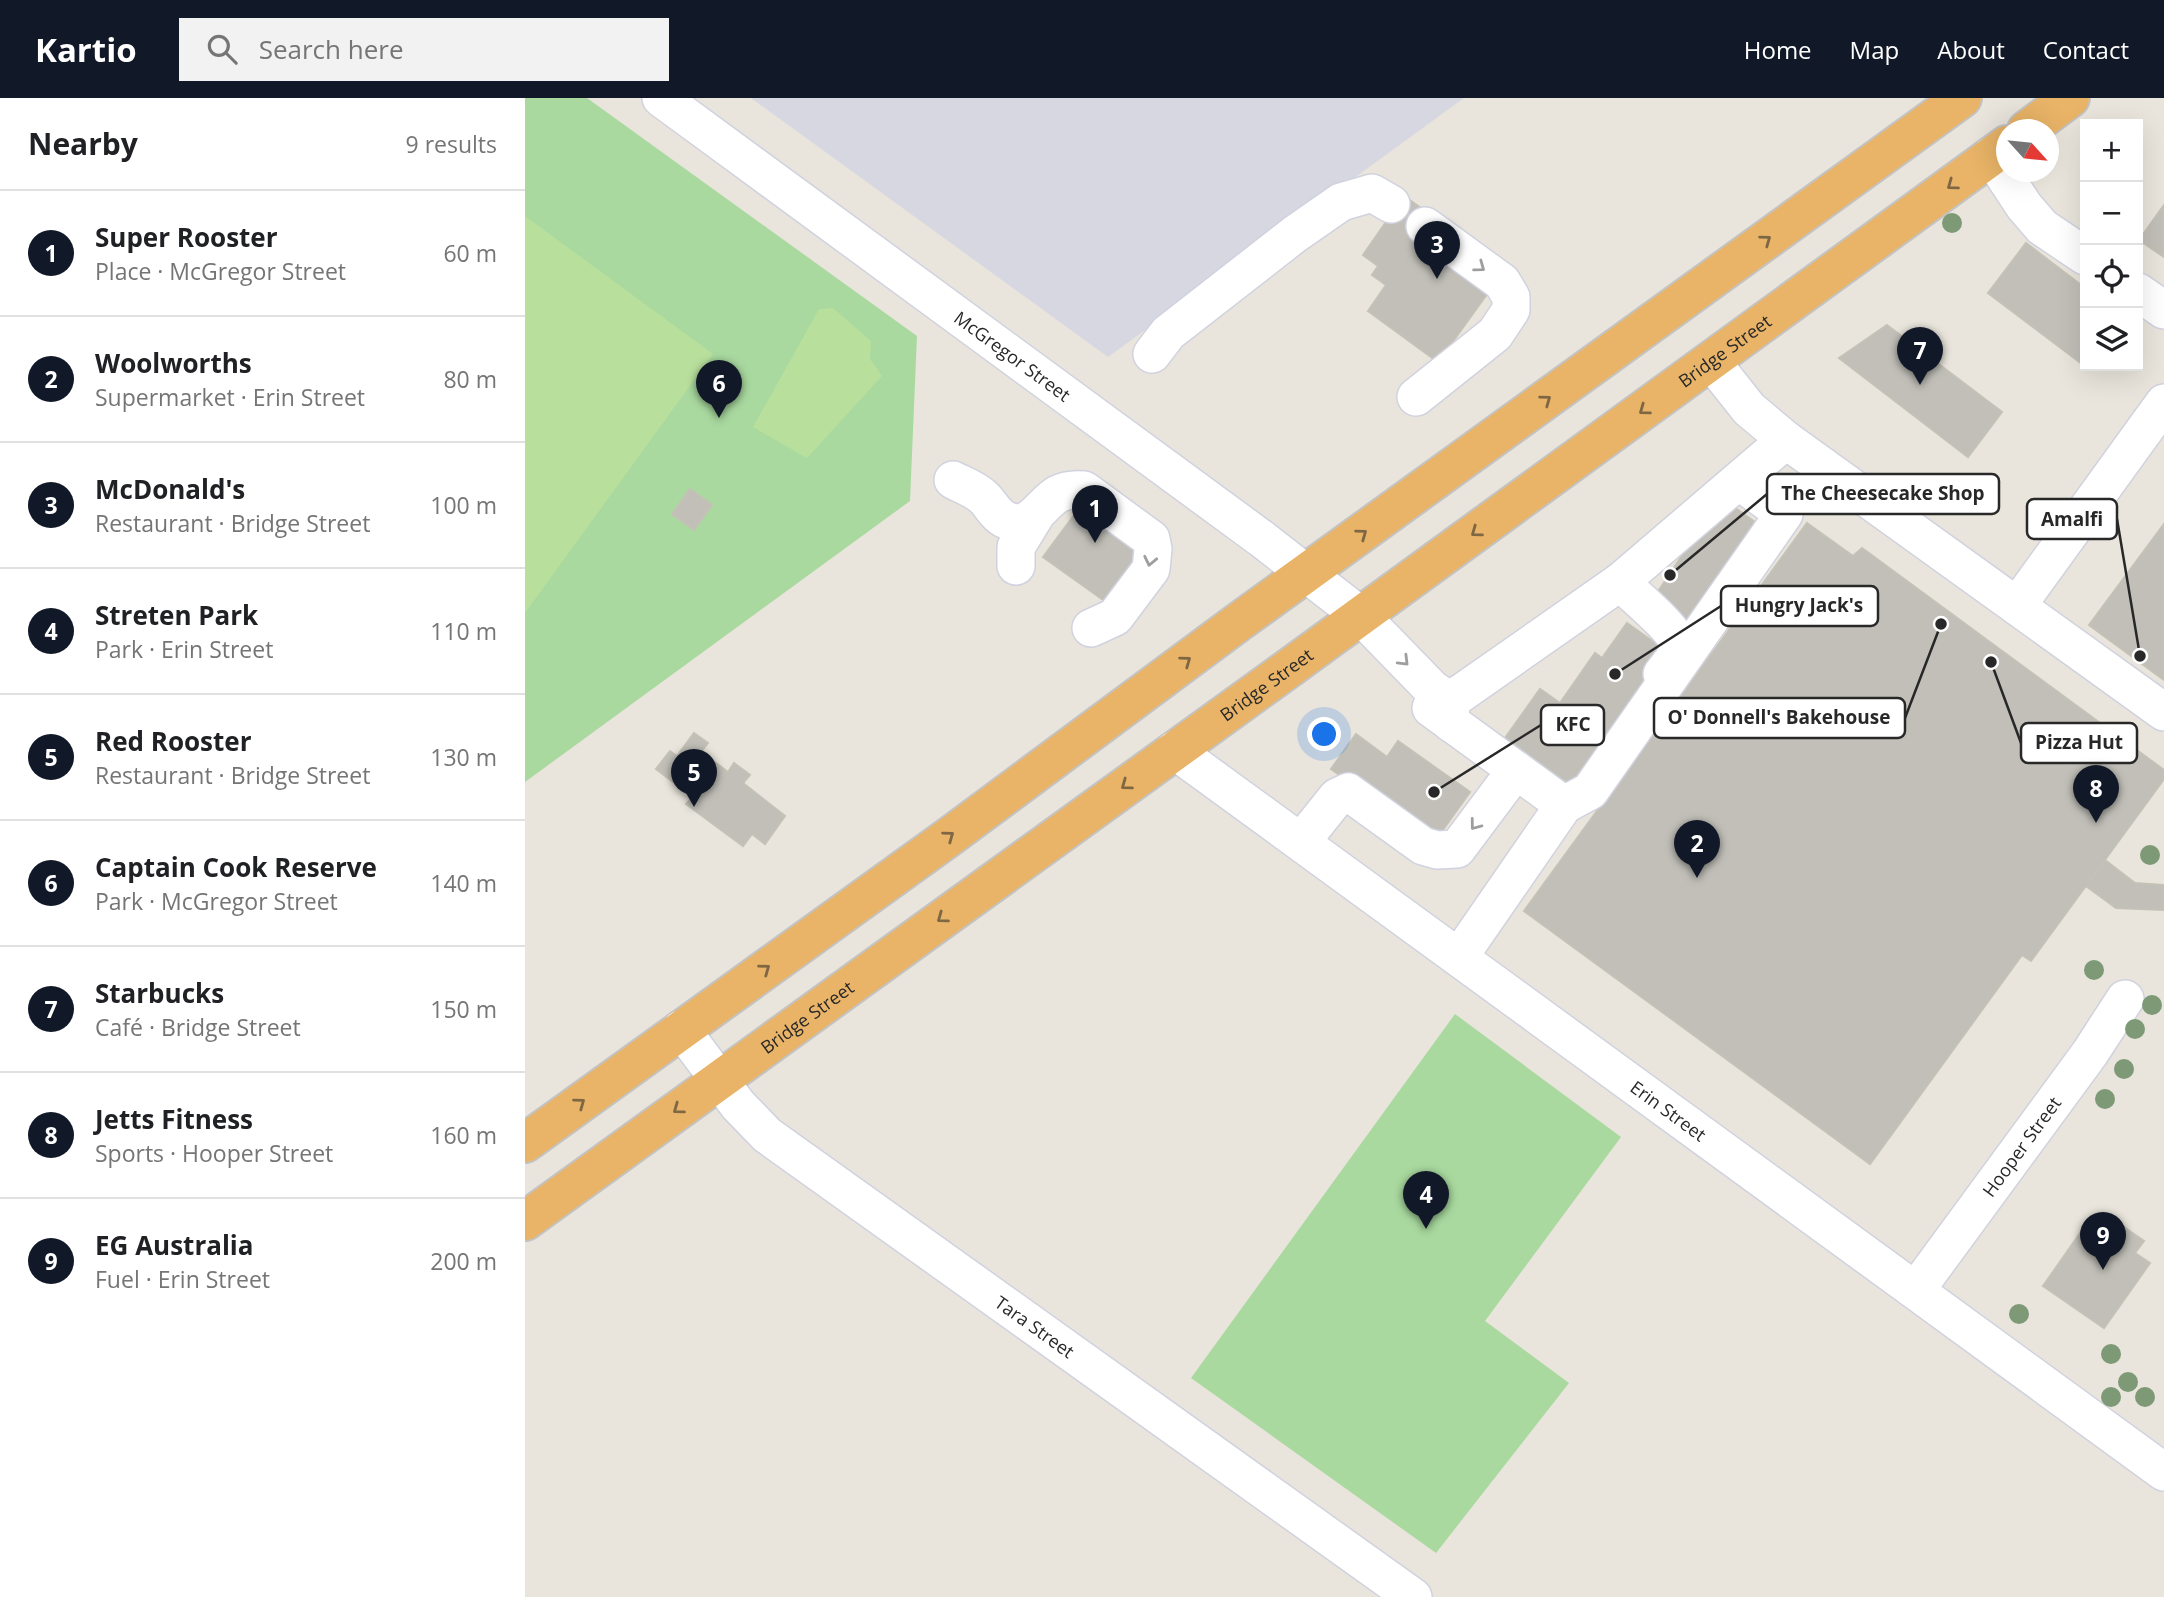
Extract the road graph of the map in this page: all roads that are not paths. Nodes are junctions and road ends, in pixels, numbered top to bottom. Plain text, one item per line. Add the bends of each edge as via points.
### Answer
1 (660, 98) edge
2 (1962, 98) edge
3 (2070, 98) edge
4 (2042, 119) edge
5 (1996, 152) edge
6 (2013, 182) edge
7 (1391, 204) dead end
8 (1425, 226) dead end
9 (2080, 253) edge
10 (2143, 295) edge
11 (2164, 310) edge
12 (1166, 351) dead end
13 (1711, 361) junction
14 (1416, 397) dead end
15 (2164, 403) edge
16 (1786, 440) junction
17 (953, 480) dead end
18 (1739, 481) junction
19 (1035, 516) junction
20 (1016, 566) dead end
21 (1306, 573) junction
22 (1620, 582) junction
23 (2017, 606) junction
24 (1361, 616) junction
25 (1091, 628) dead end
26 (1441, 709) junction
27 (2164, 712) edge
28 (1174, 750) junction
29 (1515, 770) junction
30 (1564, 805) junction
31 (1301, 842) junction
32 (1459, 957) junction
33 (2125, 999) dead end
34 (681, 1030) junction
35 (718, 1080) junction
36 (525, 1143) edge
37 (525, 1221) edge
38 (1916, 1290) junction
39 (2164, 1472) edge
40 (1413, 1597) edge

1 - 21 street, McGregor Street
21 -> 2 highway
3 - 4 highway
5 -> 13 highway, Bridge Street
6 - 9 street via 2024,206 2042,227
7 - 12 street via 1372,193 1341,202 1333,223
8 -> 14 street via 1502,282 1511,297 1511,310 1495,334
10 - 11 street
13 - 16 street via 1749,409
13 -> 24 highway, Bridge Street
15 - 23 street
16 - 18 street
16 - 23 street
17 - 19 street via 984,497 992,510 1013,523
18 - 22 street
18 - 30 street via 1784,514 1590,791
19 - 20 street via 1016,547
19 -> 25 street via 1061,492 1084,490 1151,539 1151,569 1115,617
21 - 24 street, McGregor Street
34 -> 21 highway
22 - 26 street
22 - 30 street via 1672,633 1678,651
23 - 27 street
24 -> 26 street, McGregor Street via 1432,689
24 - 28 highway, Bridge Street
26 - 29 street, McGregor Street
28 - 31 street, Erin Street
28 -> 35 highway, Bridge Street
29 - 30 street, McGregor Street
29 -> 31 street via 1457,849 1423,846 1348,792 1337,797
30 - 32 street
31 - 32 street, Erin Street
32 - 38 street, Erin Street
33 - 38 street, Hooper Street
34 - 35 street, Tara Street
36 -> 34 highway
35 -> 37 highway, Bridge Street
35 - 40 street, Tara Street via 767,1135
38 - 39 street, Erin Street

